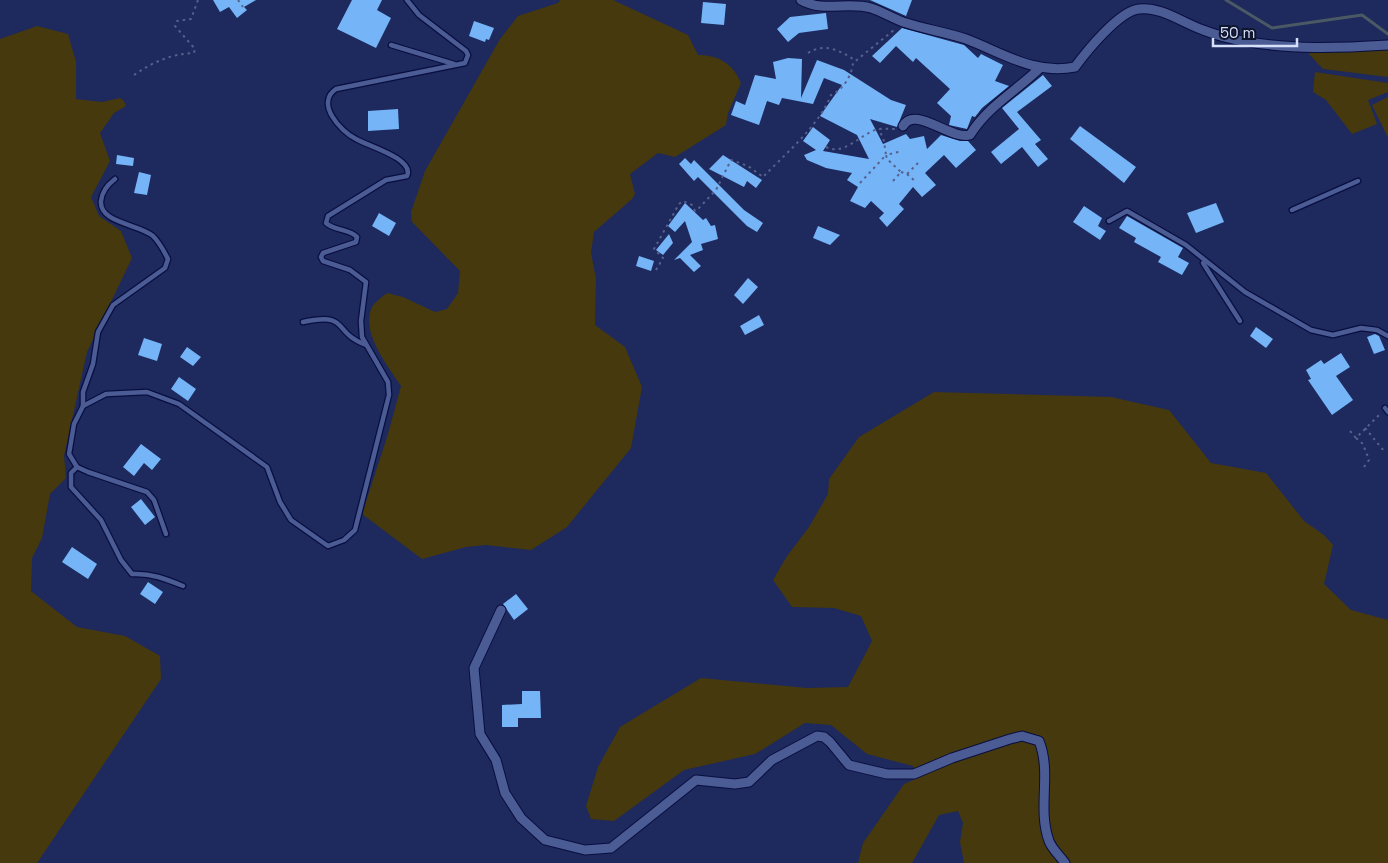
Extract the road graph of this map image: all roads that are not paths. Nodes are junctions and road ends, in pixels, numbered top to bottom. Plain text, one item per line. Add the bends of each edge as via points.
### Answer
1 (407, 0) edge
2 (801, 0) edge
3 (391, 45) dead end
4 (1384, 45) edge
5 (456, 64) junction
6 (1040, 68) junction
7 (903, 126) road end
8 (115, 179) dead end
9 (1358, 181) dead end
10 (1292, 210) dead end
11 (1109, 221) dead end
12 (1201, 259) junction
13 (1240, 321) dead end
14 (302, 322) dead end
15 (1388, 336) edge
16 (367, 346) junction
17 (83, 406) junction
18 (77, 467) junction
19 (166, 534) dead end
20 (184, 586) dead end
21 (501, 610) dead end
22 (1065, 863) edge

1 - 5 lane via 419,15 466,51 465,63
2 - 6 street via 825,8 860,5 903,22 949,33 1020,63
3 - 5 lane
4 - 6 street via 1320,47 1243,41 1152,10 1138,9 1125,15 1087,50 1075,67
5 - 16 lane via 336,88 329,93 328,108 334,119 354,138 384,150 408,166 409,172 408,176 386,180 328,216 326,223 332,229 357,237 356,242 323,253 321,257 323,261 350,270 366,282 361,321 362,337
6 - 7 street via 993,106 970,135 946,131 917,118 911,118
8 - 17 lane via 105,187 101,209 105,215 152,236 168,259 165,268 113,304 98,332 93,364 83,392
9 - 10 lane
11 - 12 lane via 1127,211 1186,245
12 - 13 lane
12 - 15 lane via 1244,292 1311,330 1333,335 1361,328 1377,330
14 - 16 lane via 333,319 353,340
16 - 17 lane via 388,382 389,395 355,530 344,540 328,546 291,520 280,502 267,467 178,404 146,392 106,394
17 - 18 lane via 74,424 69,454
18 - 19 lane via 147,492 154,500
18 - 20 lane via 71,473 71,487 101,520 132,574 164,578
21 - 22 street via 474,668 480,734 496,760 505,793 521,818 545,840 585,850 611,848 696,780 735,784 749,782 772,760 817,736 830,742 849,765 887,774 914,774 1022,736 1039,741 1046,761 1044,819 1050,842

